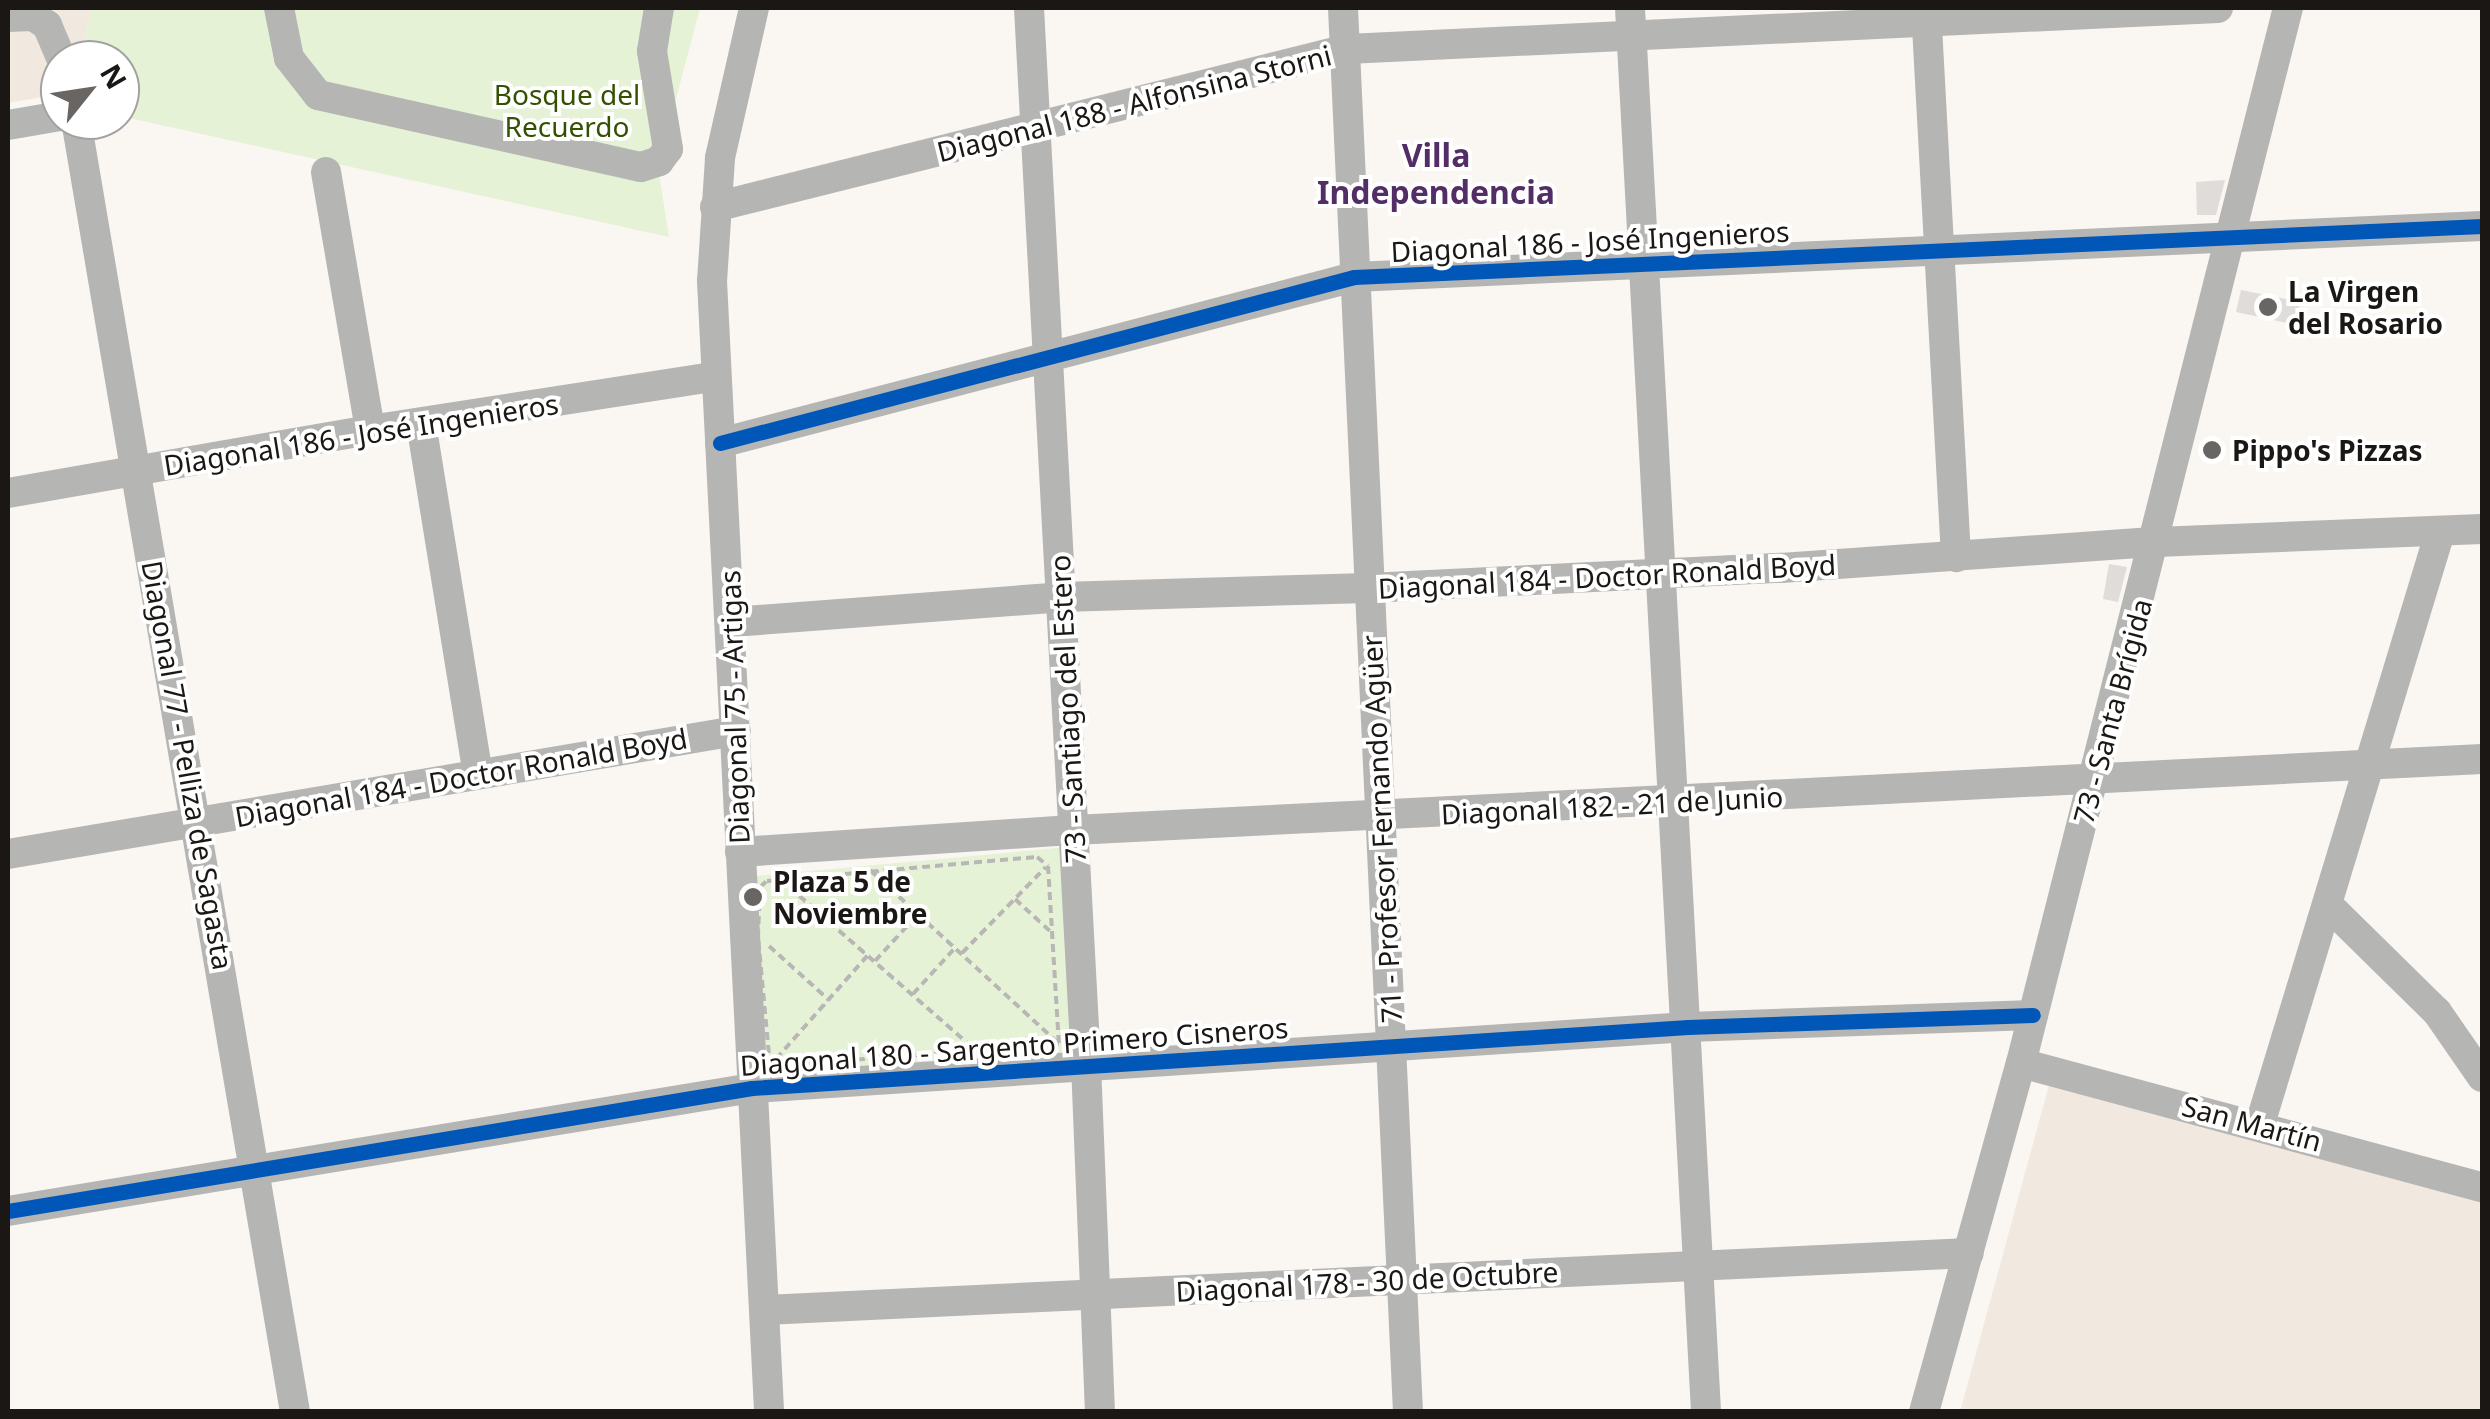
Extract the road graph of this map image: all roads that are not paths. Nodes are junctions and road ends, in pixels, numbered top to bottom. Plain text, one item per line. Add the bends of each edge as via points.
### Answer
1 (279, 8) edge
2 (658, 8) edge
3 (754, 8) edge
4 (1029, 8) edge
5 (1344, 8) edge
6 (2218, 8) edge
7 (2288, 8) edge
8 (25, 13) edge
9 (1926, 13) edge
10 (1631, 21) edge
11 (57, 40) edge
12 (1346, 49) junction
13 (40, 119) edge
14 (8, 125) edge
15 (1032, 130) junction
16 (80, 140) edge
17 (326, 172) dead end
18 (715, 207) junction
19 (2482, 226) edge
20 (2231, 236) junction
21 (1938, 249) junction
22 (1644, 265) junction
23 (1354, 277) junction
24 (1046, 360) junction
25 (714, 378) junction
26 (421, 423) junction
27 (370, 430) junction
28 (720, 442) junction
29 (138, 470) junction
30 (8, 493) edge
31 (2482, 529) edge
32 (2440, 532) junction
33 (2156, 542) junction
34 (1956, 557) junction
35 (1659, 573) junction
36 (1368, 588) junction
37 (1060, 597) junction
38 (732, 622) junction
39 (736, 730) junction
40 (2482, 760) edge
41 (2369, 765) junction
42 (478, 774) junction
43 (2093, 779) junction
44 (1675, 802) junction
45 (1381, 818) junction
46 (198, 822) junction
47 (1067, 842) junction
48 (740, 852) junction
49 (8, 854) edge
50 (2328, 905) junction
51 (2033, 1015) junction
52 (1688, 1027) junction
53 (1392, 1046) junction
54 (1086, 1064) junction
55 (2021, 1064) junction
56 (761, 1077) junction
57 (2482, 1077) edge
58 (2260, 1124) junction
59 (257, 1168) junction
60 (2482, 1187) edge
61 (8, 1211) edge
62 (1968, 1252) junction
63 (1696, 1263) junction
64 (1402, 1278) junction
65 (1093, 1296) junction
66 (764, 1310) junction
67 (295, 1412) edge
68 (769, 1412) edge
69 (1100, 1412) edge
70 (1408, 1412) edge
71 (1706, 1412) edge
72 (1924, 1412) edge

1 - 2 street via 289,58 318,95 640,167 659,161 668,149 652,52
3 - 18 street, Diagonal 75 - Artigas
4 - 15 street, 73 - Santiago del Estero
5 - 12 street, 71 - Profesor Fernando Agüer
6 - 9 street, Diagonal 188 - Alfonsina Storni
7 - 20 street, 73 - Santa Brígida
8 - 11 street
9 - 10 street, Diagonal 188 - Alfonsina Storni
9 - 21 street
10 - 12 street, Diagonal 188 - Alfonsina Storni
10 - 22 street
12 - 15 street, Diagonal 188 - Alfonsina Storni
12 - 23 street, 71 - Profesor Fernando Agüer
13 - 14 street
15 - 18 street, Diagonal 188 - Alfonsina Storni
15 - 24 street, 73 - Santiago del Estero
16 - 29 street, Diagonal 77 - Pelliza de Sagasta
17 - 27 street
18 - 25 street, Diagonal 75 - Artigas
19 - 20 street, Diagonal 186 - José Ingenieros
20 - 21 street, Diagonal 186 - José Ingenieros
20 - 33 street, 73 - Santa Brígida
21 - 22 street, Diagonal 186 - José Ingenieros
21 - 34 street
22 - 23 street, Diagonal 186 - José Ingenieros
22 - 35 street
23 - 24 street, Diagonal 186 - José Ingenieros
23 - 36 street, 71 - Profesor Fernando Agüer
24 - 28 street, Diagonal 186 - José Ingenieros
24 - 37 street, 73 - Santiago del Estero
25 - 26 street, Diagonal 186 - José Ingenieros
25 - 28 street, Diagonal 75 - Artigas
26 - 27 street, Diagonal 186 - José Ingenieros
26 - 42 street
27 - 29 street, Diagonal 186 - José Ingenieros
28 - 38 street, Diagonal 75 - Artigas
29 - 30 street, Diagonal 186 - José Ingenieros
29 - 46 street, Diagonal 77 - Pelliza de Sagasta
31 - 32 street, Diagonal 184 - Doctor Ronald Boyd
32 - 33 street, Diagonal 184 - Doctor Ronald Boyd
32 - 41 street
33 - 34 street, Diagonal 184 - Doctor Ronald Boyd
33 - 43 street, 73 - Santa Brígida
34 - 35 street, Diagonal 184 - Doctor Ronald Boyd
35 - 36 street, Diagonal 184 - Doctor Ronald Boyd
35 - 44 street
36 - 37 street, Diagonal 184 - Doctor Ronald Boyd
36 - 45 street, 71 - Profesor Fernando Agüer
37 - 38 street, Diagonal 184 - Doctor Ronald Boyd
37 - 47 street, 73 - Santiago del Estero
38 - 39 street, Diagonal 75 - Artigas
39 - 42 street, Diagonal 184 - Doctor Ronald Boyd
39 - 48 street, Diagonal 75 - Artigas
40 - 41 street, Diagonal 182 - 21 de Junio
41 - 43 street, Diagonal 182 - 21 de Junio
41 - 50 street
42 - 46 street, Diagonal 184 - Doctor Ronald Boyd
43 - 44 street, Diagonal 182 - 21 de Junio
43 - 51 street, 73 - Santa Brígida
44 - 45 street, Diagonal 182 - 21 de Junio
44 - 52 street
45 - 47 street, Diagonal 182 - 21 de Junio
45 - 53 street, 71 - Profesor Fernando Agüer
46 - 49 street, Diagonal 184 - Doctor Ronald Boyd
46 - 59 street, Diagonal 77 - Pelliza de Sagasta
47 - 48 street, Diagonal 182 - 21 de Junio
47 - 54 street, 73 - Santiago del Estero
48 - 56 street, Diagonal 75 - Artigas
50 - 57 street via 2426,1001
50 - 58 street
51 - 52 street, Diagonal 180 - Sargento Primero Cisneros
51 - 55 street, 73 - Santa Brígida
52 - 53 street, Diagonal 180 - Sargento Primero Cisneros
52 - 63 street
53 - 54 street, Diagonal 180 - Sargento Primero Cisneros
53 - 64 street, 71 - Profesor Fernando Agüer
54 - 56 street, Diagonal 180 - Sargento Primero Cisneros
54 - 65 street, 73 - Santiago del Estero
55 - 58 street, San Martín
55 - 62 street, 73 - Santa Brígida
56 - 59 street, Diagonal 180 - Sargento Primero Cisneros
56 - 66 street, Diagonal 75 - Artigas
58 - 60 street, San Martín
59 - 61 street, Diagonal 180 - Sargento Primero Cisneros
59 - 67 street, Diagonal 77 - Pelliza de Sagasta
62 - 63 street, Diagonal 178 - 30 de Octubre
62 - 72 street, 73 - Santa Brígida
63 - 64 street, Diagonal 178 - 30 de Octubre
63 - 71 street
64 - 65 street, Diagonal 178 - 30 de Octubre
64 - 70 street, 71 - Profesor Fernando Agüer
65 - 66 street, Diagonal 178 - 30 de Octubre
65 - 69 street, 73 - Santiago del Estero
66 - 68 street, Diagonal 75 - Artigas

